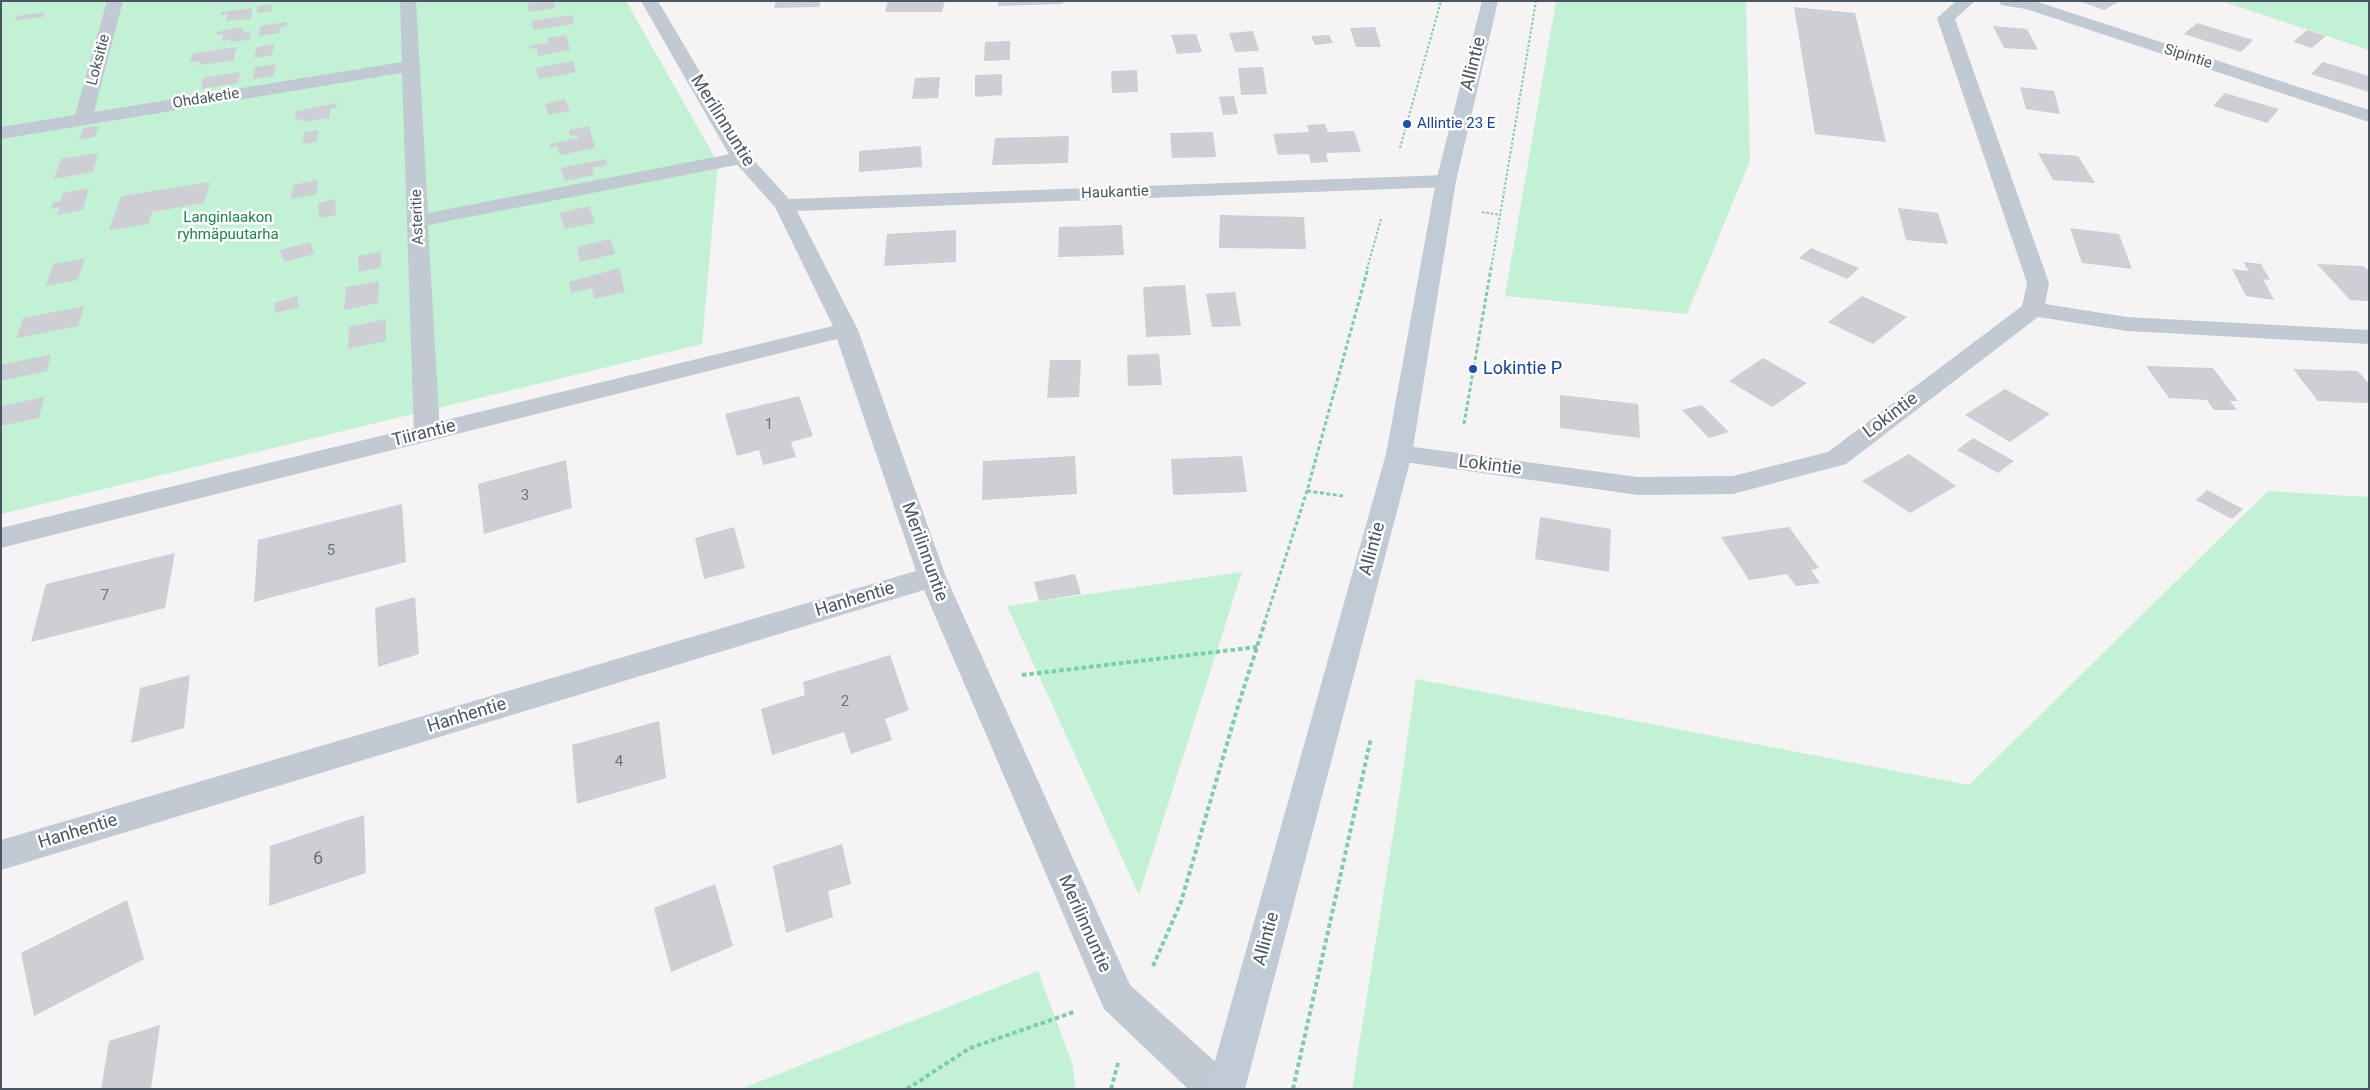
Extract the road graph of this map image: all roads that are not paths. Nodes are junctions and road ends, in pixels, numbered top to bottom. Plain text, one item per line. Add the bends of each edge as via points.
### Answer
1 (115, 1) edge
2 (408, 1) edge
3 (650, 1) edge
4 (1490, 1) edge
5 (1967, 1) edge
6 (2007, 1) edge
7 (411, 66) junction
8 (2369, 116) edge
9 (83, 119) junction
10 (1, 133) edge
11 (740, 158) junction
12 (1446, 181) junction
13 (784, 205) junction
14 (418, 221) junction
15 (2032, 309) junction
16 (846, 330) junction
17 (2369, 337) edge
18 (427, 433) junction
19 (1399, 454) junction
20 (1, 538) edge
21 (932, 577) junction
22 (1, 855) edge
23 (1216, 1089) edge
24 (1226, 1089) edge

1 - 9 street, Loksitie
2 - 7 street, Asteritie
3 - 11 street, Merilinnuntie
4 - 12 street, Allintie
5 - 15 street via 1946,18 2038,283
6 - 8 street, Sipintie via 2029,5
7 - 9 street, Ohdaketie
7 - 14 street, Asteritie
9 - 10 street, Ohdaketie
11 - 13 street, Merilinnuntie
11 - 14 street
12 - 13 street, Haukantie
12 - 19 street, Allintie
13 - 16 street, Merilinnuntie
14 - 18 street, Asteritie
15 - 17 street via 2127,324
15 - 19 street, Lokintie via 1837,458 1733,485 1638,486
16 - 18 street, Tiirantie
16 - 21 street, Merilinnuntie
18 - 20 street, Tiirantie
19 - 24 street, Allintie
21 - 22 street, Hanhentie
21 - 23 street, Merilinnuntie via 1125,1004

